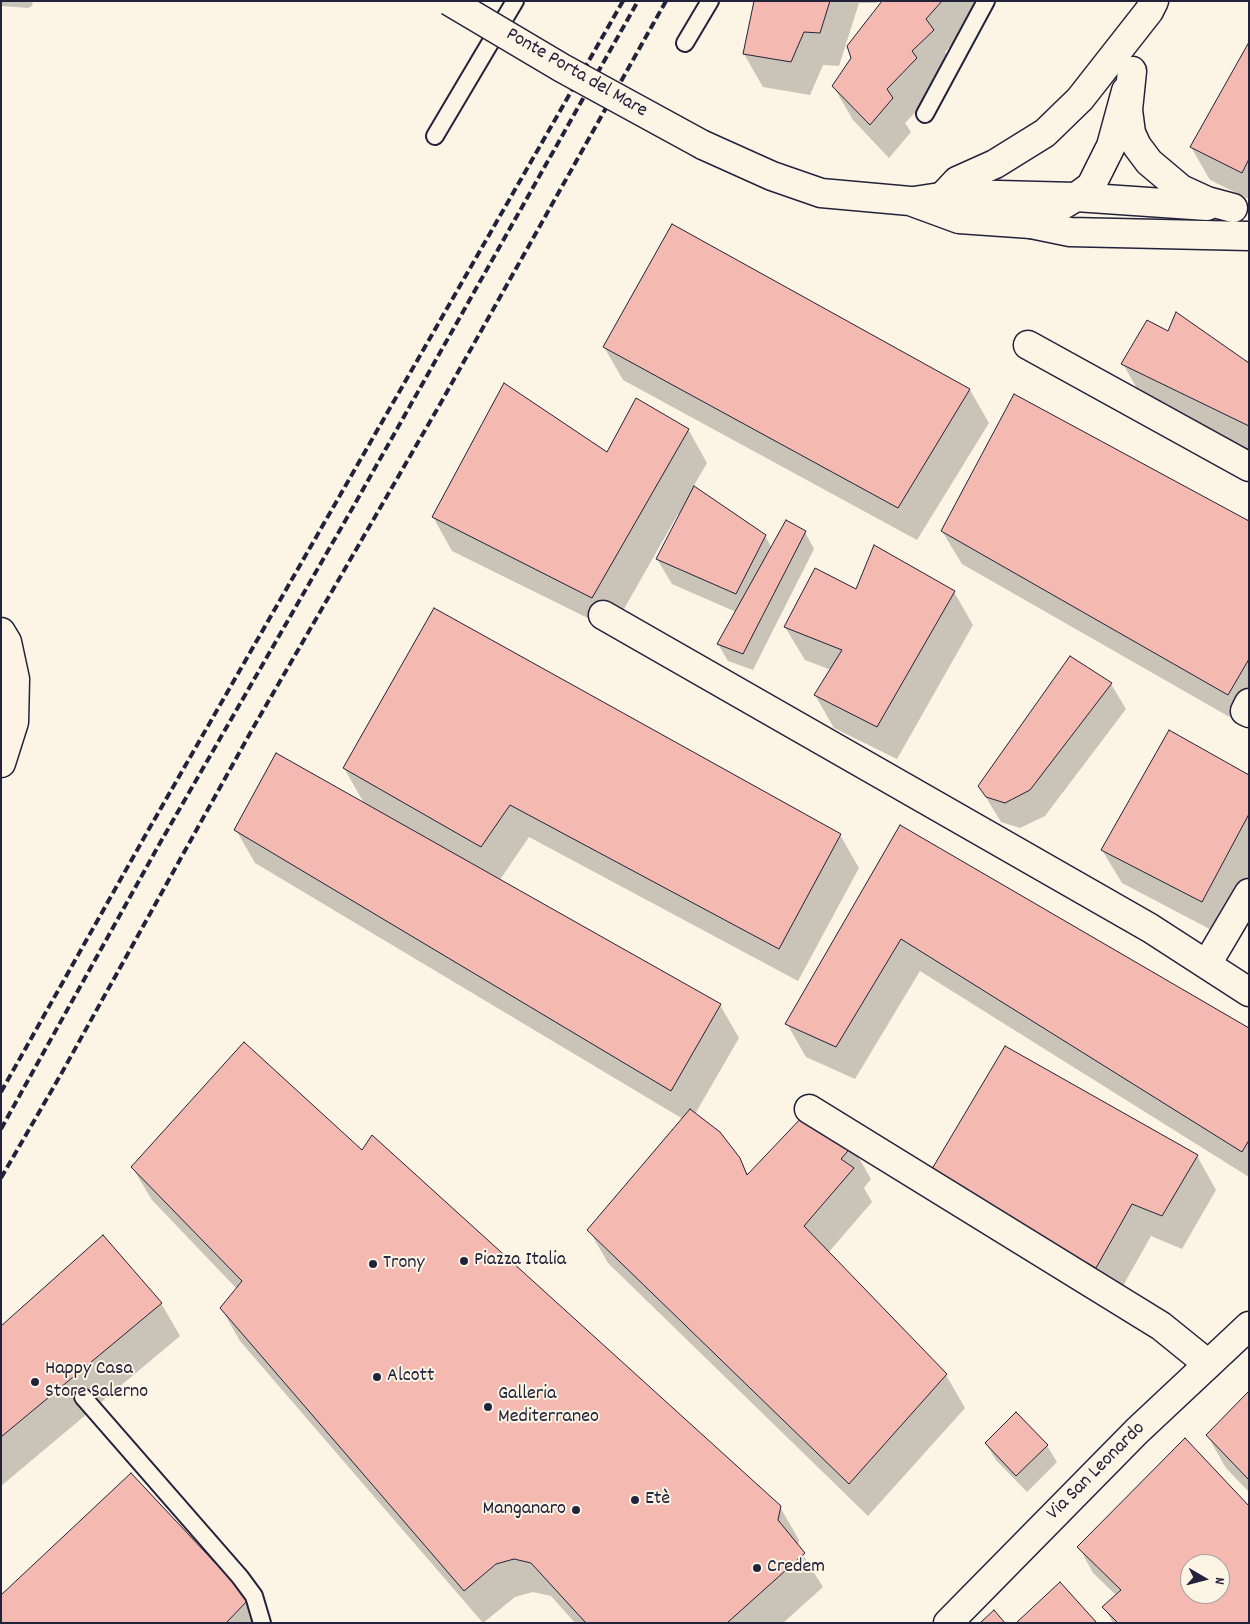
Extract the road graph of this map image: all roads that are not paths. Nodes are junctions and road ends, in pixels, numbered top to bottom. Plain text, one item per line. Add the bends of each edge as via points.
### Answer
1 (449, 1) edge
2 (515, 1) edge
3 (710, 1) edge
4 (986, 1) edge
5 (1152, 6) edge
6 (685, 43) dead end
7 (1132, 71) junction
8 (925, 114) dead end
9 (435, 136) dead end
10 (943, 196) junction
11 (1076, 197) junction
12 (910, 201) junction
13 (1241, 209) edge
14 (1031, 224) junction
15 (1249, 236) edge
16 (1028, 345) dead end
17 (1249, 467) edge
18 (603, 615) dead end
19 (1, 632) edge
20 (1249, 703) edge
21 (1249, 713) edge
22 (1, 763) edge
23 (1249, 893) edge
24 (1207, 964) junction
25 (1249, 992) edge
26 (809, 1109) dead end
27 (1249, 1326) edge
28 (1208, 1364) junction
29 (83, 1397) dead end
30 (262, 1623) edge
31 (948, 1623) edge

1 - 12 main road, Ponte Porta del Mare, bridge via 562,68 703,145 772,176 821,193
2 - 9 lane
3 - 6 lane
4 - 8 lane
5 - 7 main road
5 - 10 main road via 1080,99 1044,133 995,164 957,181
7 - 11 main road via 1111,146 1091,186
7 - 13 main road via 1128,110 1131,133 1149,162 1181,189 1207,201
10 - 11 main road
10 - 12 main road
11 - 13 main road
11 - 14 main road
12 - 14 main road via 960,219
14 - 15 main road via 1070,232
16 - 17 main road
18 - 24 main road
19 - 22 main road via 8,642 16,679 14,722
20 - 21 main road via 1245,710
23 - 24 main road
24 - 25 main road
26 - 28 main road via 1161,1326
27 - 28 main road, Via San Leonardo
28 - 31 main road, Via San Leonardo via 1137,1431
29 - 30 lane via 240,1578 254,1596

